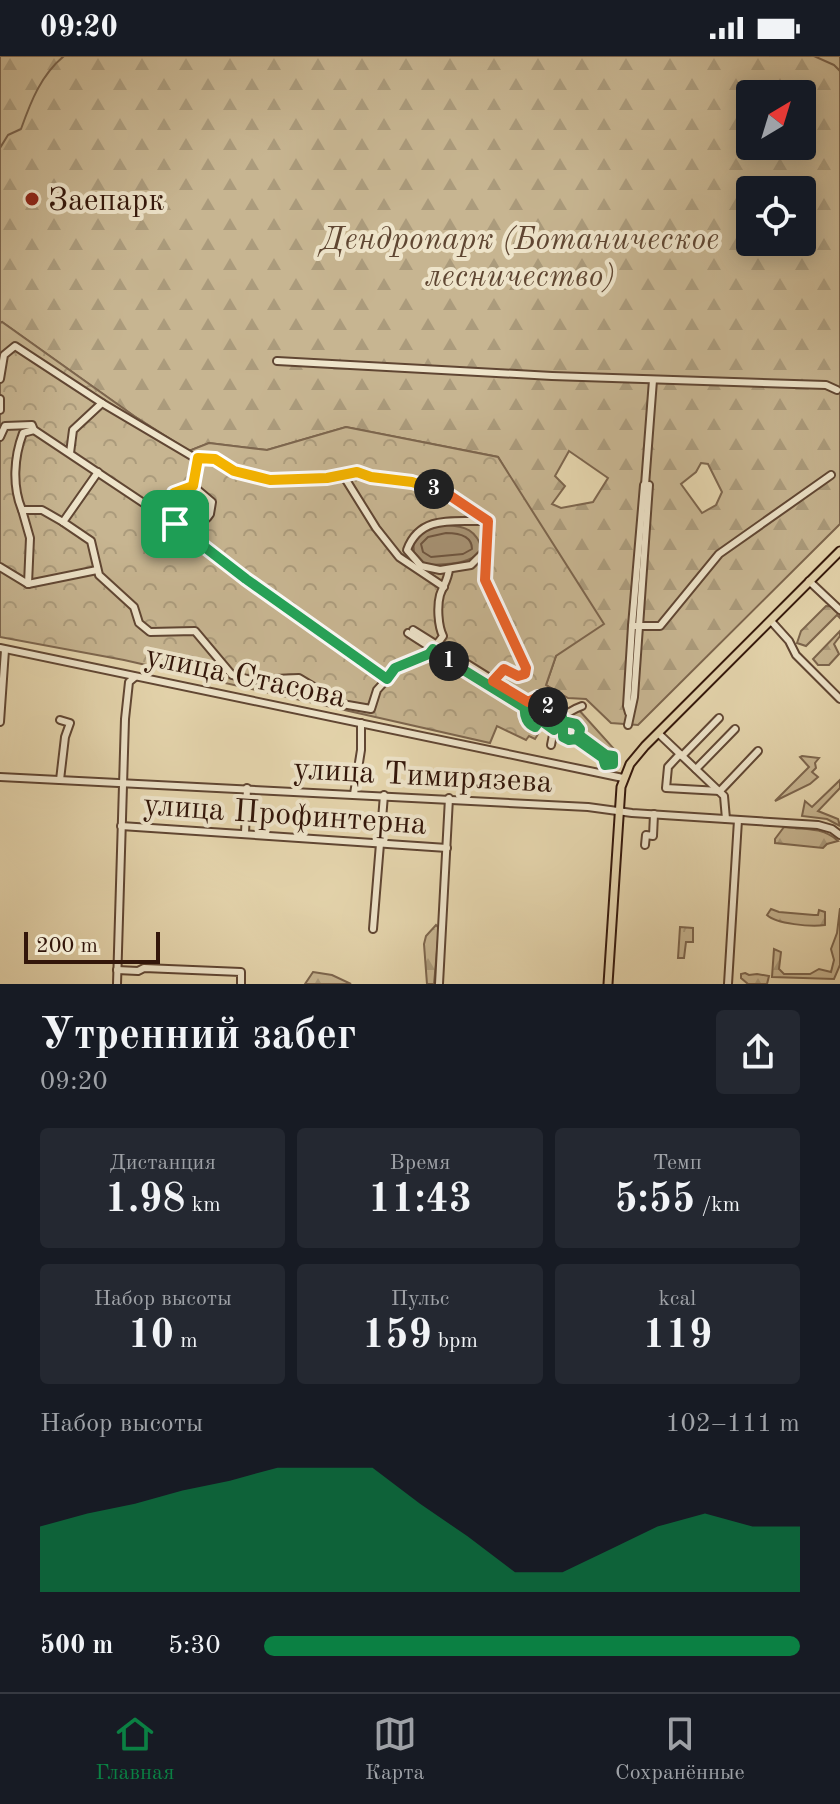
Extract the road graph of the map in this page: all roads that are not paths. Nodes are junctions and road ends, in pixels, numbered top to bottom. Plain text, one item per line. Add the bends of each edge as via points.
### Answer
1 (277, 361) dead end
2 (0, 379) edge
3 (653, 380) junction
4 (837, 390) dead end
5 (0, 399) edge
6 (102, 403) junction
7 (0, 410) edge
8 (3, 425) edge
9 (34, 430) junction
10 (0, 437) edge
11 (70, 453) junction
12 (198, 458) junction
13 (98, 472) junction
14 (343, 475) junction
15 (831, 475) dead end
16 (193, 486) junction
17 (22, 510) junction
18 (180, 516) junction
19 (488, 521) junction
20 (63, 522) junction
21 (175, 524) junction
22 (488, 548) junction
23 (407, 550) junction
24 (840, 551) edge
25 (399, 557) junction
26 (0, 567) edge
27 (449, 569) junction
28 (97, 570) junction
29 (809, 581) junction
30 (28, 584) junction
31 (444, 587) junction
32 (840, 610) edge
33 (771, 621) junction
34 (635, 626) junction
35 (410, 632) dead end
36 (435, 647) junction
37 (2, 649) edge
38 (135, 677) junction
39 (387, 679) junction
40 (493, 681) junction
41 (840, 699) edge
42 (527, 705) junction
43 (582, 706) dead end
44 (556, 715) junction
45 (719, 718) dead end
46 (60, 720) dead end
47 (0, 722) edge
48 (361, 723) junction
49 (628, 725) dead end
50 (549, 726) junction
51 (735, 729) dead end
52 (658, 733) junction
53 (577, 737) junction
54 (551, 745) dead end
55 (758, 751) dead end
56 (681, 755) junction
57 (610, 768) dead end
58 (696, 769) junction
59 (0, 777) edge
60 (623, 778) junction
61 (60, 780) junction
62 (122, 783) junction
63 (247, 788) junction
64 (720, 791) junction
65 (354, 794) junction
66 (384, 795) junction
67 (449, 798) junction
68 (619, 811) junction
69 (654, 814) junction
70 (726, 819) junction
71 (738, 820) junction
72 (121, 826) junction
73 (245, 833) junction
74 (840, 835) edge
75 (380, 844) junction
76 (645, 845) dead end
77 (447, 848) junction
78 (373, 929) dead end
79 (117, 970) junction
80 (117, 984) edge
81 (241, 984) edge
82 (439, 984) edge
83 (608, 984) edge
84 (728, 984) edge

1 - 3 street
2 - 6 street via 4,355 15,346
3 - 4 street via 826,385
3 - 34 street
5 - 7 street
6 - 11 street via 73,430
6 - 12 street
8 - 9 street via 32,425
8 - 10 street
9 - 11 street
9 - 17 street via 23,433 18,446 16,481
11 - 13 street
12 - 14 street via 215,459 234,471 270,480
12 - 16 street
13 - 20 street
13 - 21 street
14 - 19 street via 357,472 443,491
14 - 25 street
15 - 34 street via 719,554 660,626
16 - 18 street via 174,493
16 - 18 street via 212,502 210,514 198,520
17 - 20 street via 42,510
17 - 30 street via 30,538
18 - 21 street
19 - 22 street
19 - 23 street via 424,526
20 - 28 street via 91,541
21 - 39 street
22 - 27 street via 471,565
22 - 40 street via 485,580 526,668 518,676 504,669
23 - 25 street
23 - 27 street via 421,566
24 - 29 main road
25 - 31 street
26 - 30 street
27 - 31 street
28 - 30 street
28 - 39 street via 134,607 146,629 195,631 232,675 251,680 299,678 342,704 371,709
29 - 32 street
29 - 33 main road
31 - 36 street via 439,597 443,636
33 - 41 street
33 - 52 main road
34 - 49 street via 634,697
35 - 36 street
36 - 39 street via 395,668
36 - 40 street
36 - 42 street
37 - 38 street, улица Стасова
37 - 47 street
38 - 48 street, улица Стасова
38 - 62 street via 129,682
40 - 42 street
42 - 44 street via 543,697 551,701
42 - 50 street via 524,714 530,724
43 - 44 street
44 - 50 street
44 - 50 street
44 - 53 street via 576,724
44 - 53 street via 563,737
45 - 56 street
46 - 61 street via 70,723
48 - 60 street, улица Стасова
48 - 65 street
50 - 54 street
51 - 58 street
52 - 56 street
52 - 60 main road
53 - 57 street via 611,756 604,764
55 - 64 street
56 - 58 street
56 - 64 street via 668,767 666,788
58 - 64 street
59 - 61 street, улица Тимирязева
60 - 68 main road
61 - 62 street, улица Тимирязева
62 - 63 street, улица Тимирязева
62 - 72 street
63 - 65 street, улица Тимирязева
63 - 73 street
64 - 70 street
65 - 66 street, улица Тимирязева
66 - 67 street, улица Тимирязева
66 - 75 street
67 - 68 street, улица Тимирязева
67 - 77 street
68 - 69 street, улица Тимирязева
68 - 83 main road
69 - 70 street, улица Тимирязева
69 - 76 street via 653,836 646,835
70 - 71 street, улица Тимирязева
71 - 74 street, улица Тимирязева via 818,825
71 - 84 street
72 - 73 street, улица Профинтерна
72 - 79 street
73 - 75 street, улица Профинтерна
75 - 77 street, улица Профинтерна
75 - 78 street
77 - 82 street
79 - 80 street
79 - 81 street via 241,972

